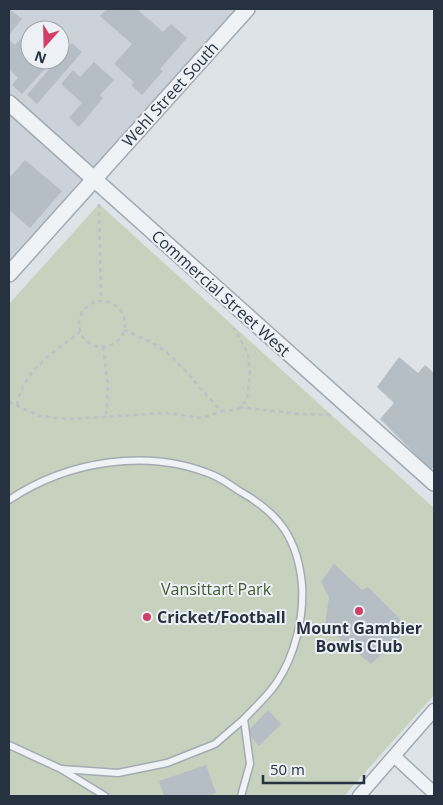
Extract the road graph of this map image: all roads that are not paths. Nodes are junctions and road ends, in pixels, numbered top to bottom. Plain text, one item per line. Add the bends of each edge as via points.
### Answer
1 (247, 9) edge
2 (9, 103) edge
3 (94, 179) junction
4 (9, 274) edge
5 (434, 483) edge
6 (9, 500) edge
7 (434, 710) edge
8 (244, 720) junction
9 (9, 745) edge
10 (394, 756) junction
11 (61, 769) junction
12 (434, 793) edge
13 (105, 796) edge
14 (241, 796) edge
15 (358, 796) edge

1 - 3 street, Wehl Street South
2 - 3 street, Commercial Street West
3 - 4 street, Wehl Street South
3 - 5 street, Commercial Street West
6 - 8 lane via 28,487 79,467 129,460 174,464 215,476 259,502 283,526 300,560 303,605 296,641 277,682
7 - 10 street
8 - 11 lane via 215,744 167,763 118,774
8 - 14 lane via 250,764
9 - 11 lane
10 - 12 street
10 - 15 street
11 - 13 lane

